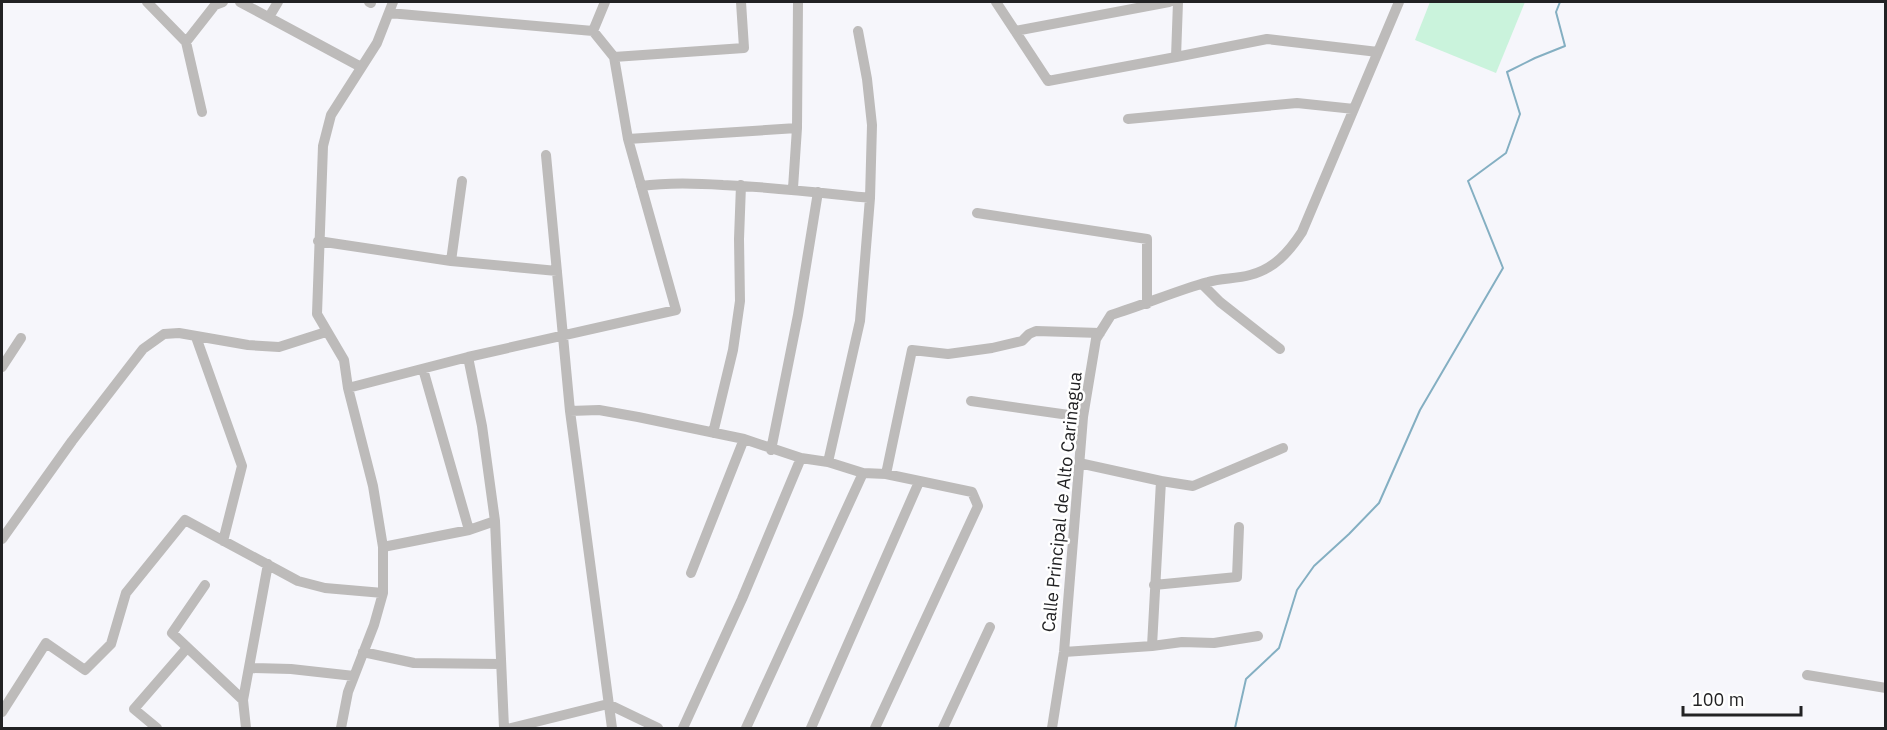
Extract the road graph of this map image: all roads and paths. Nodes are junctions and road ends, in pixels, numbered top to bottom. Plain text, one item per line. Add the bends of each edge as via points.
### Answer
1 (147, 2) edge
2 (222, 2) edge
3 (240, 2) edge
4 (278, 2) edge
5 (393, 2) edge
6 (605, 2) edge
7 (741, 2) edge
8 (798, 2) edge
9 (996, 2) edge
10 (1169, 2) edge
11 (1178, 2) edge
12 (1399, 2) edge
13 (389, 14) junction
14 (269, 17) junction
15 (593, 31) junction
16 (858, 31) dead end
17 (1015, 31) junction
18 (186, 42) junction
19 (1378, 52) junction
20 (614, 57) junction
21 (1176, 57) junction
22 (361, 67) junction
23 (1354, 110) junction
24 (202, 112) dead end
25 (1128, 119) dead end
26 (797, 129) junction
27 (628, 139) junction
28 (546, 155) dead end
29 (462, 181) dead end
30 (741, 185) junction
31 (641, 186) junction
32 (793, 188) junction
33 (818, 192) junction
34 (870, 198) junction
35 (977, 213) dead end
36 (318, 241) junction
37 (452, 261) junction
38 (557, 271) junction
39 (1202, 284) junction
40 (1147, 304) junction
41 (326, 332) junction
42 (1100, 333) junction
43 (562, 335) junction
44 (196, 337) junction
45 (21, 338) dead end
46 (1281, 349) dead end
47 (468, 357) junction
48 (2, 367) edge
49 (423, 369) junction
50 (348, 388) junction
51 (971, 401) dead end
52 (570, 411) junction
53 (1083, 417) junction
54 (713, 433) junction
55 (744, 439) junction
56 (1283, 448) dead end
57 (771, 450) junction
58 (801, 458) junction
59 (828, 462) junction
60 (1079, 464) junction
61 (863, 472) junction
62 (886, 474) junction
63 (1161, 481) junction
64 (919, 482) junction
65 (495, 521) junction
66 (1239, 527) dead end
67 (469, 530) junction
68 (2, 539) edge
69 (223, 541) junction
70 (384, 547) junction
71 (268, 564) junction
72 (691, 573) dead end
73 (205, 585) dead end
74 (1154, 585) junction
75 (383, 593) junction
76 (990, 627) dead end
77 (1258, 636) dead end
78 (1152, 646) junction
79 (187, 648) junction
80 (363, 652) junction
81 (1064, 652) junction
82 (501, 664) junction
83 (249, 668) junction
84 (1807, 675) dead end
85 (354, 676) junction
86 (1886, 688) edge
87 (243, 700) junction
88 (608, 704) junction
89 (2, 712) edge
90 (157, 729) edge
91 (246, 729) edge
92 (340, 729) edge
93 (504, 729) edge
94 (511, 729) edge
95 (612, 729) edge
96 (658, 729) edge
97 (683, 729) edge
98 (746, 729) edge
99 (811, 729) edge
100 (875, 729) edge
101 (943, 729) edge
102 (1052, 729) edge

1 - 18 street
2 - 18 street via 215,5
3 - 14 street
4 - 14 street
5 - 13 street
6 - 15 street
7 - 20 street via 744,48
8 - 26 street
9 - 17 street
10 - 17 street
11 - 21 street
12 - 19 street, Calle Principal de Alto Carinagua
13 - 15 street
13 - 22 street via 377,44
14 - 22 street
15 - 20 street
16 - 34 street via 872,125
17 - 21 street via 1048,81
18 - 24 street
19 - 21 street via 1267,39
19 - 23 street, Calle Principal de Alto Carinagua
20 - 27 street
22 - 36 street via 326,129
23 - 25 street via 1298,103
23 - 39 street, Calle Principal de Alto Carinagua via 1302,232 1288,253 1251,275
26 - 27 street
26 - 32 street
27 - 31 street
28 - 38 street
29 - 37 street
30 - 31 street via 669,182
30 - 32 street
30 - 54 street via 740,301
31 - 43 street via 676,310
32 - 33 street
33 - 34 street
33 - 57 street
34 - 59 street via 860,321
35 - 40 street via 1147,239
36 - 37 street
36 - 41 street via 317,314
37 - 38 street
38 - 43 street
39 - 40 street, Calle Principal de Alto Carinagua
39 - 46 street
40 - 42 street, Calle Principal de Alto Carinagua via 1111,315
41 - 44 street via 279,347
41 - 50 street via 344,360
42 - 53 street, Calle Principal de Alto Carinagua
42 - 62 street via 1036,331 1022,341 992,348 948,354 912,351
43 - 47 street
43 - 52 street
44 - 68 street via 165,334 143,349
44 - 69 street via 242,466
45 - 48 street
47 - 49 street
47 - 65 street
49 - 50 street
49 - 67 street
50 - 70 street
51 - 53 street
52 - 54 street via 599,410
52 - 88 street
53 - 60 street, Calle Principal de Alto Carinagua
54 - 55 street
55 - 57 street
55 - 72 street
56 - 63 street via 1193,486
57 - 58 street
58 - 59 street
58 - 97 street
59 - 61 street
60 - 63 street
60 - 81 street, Calle Principal de Alto Carinagua
61 - 62 street
61 - 98 street
62 - 64 street
63 - 74 street
64 - 99 street
64 - 100 street via 972,492 978,506
65 - 67 street
65 - 82 street
66 - 74 street via 1237,577
67 - 70 street
69 - 71 street
69 - 89 street via 185,520 126,593 111,644 85,670 46,643
70 - 75 street
71 - 75 street via 298,581 325,588
71 - 83 street
73 - 79 street via 172,633
74 - 78 street
75 - 80 street
76 - 101 street
77 - 78 street
78 - 81 street
79 - 87 street
79 - 90 street via 134,709
80 - 82 street via 414,663
80 - 85 street
81 - 102 street, Calle Principal de Alto Carinagua
82 - 93 street
83 - 85 street
83 - 87 street
84 - 86 street
85 - 92 street
87 - 91 street
88 - 94 street
88 - 95 street
88 - 96 street

